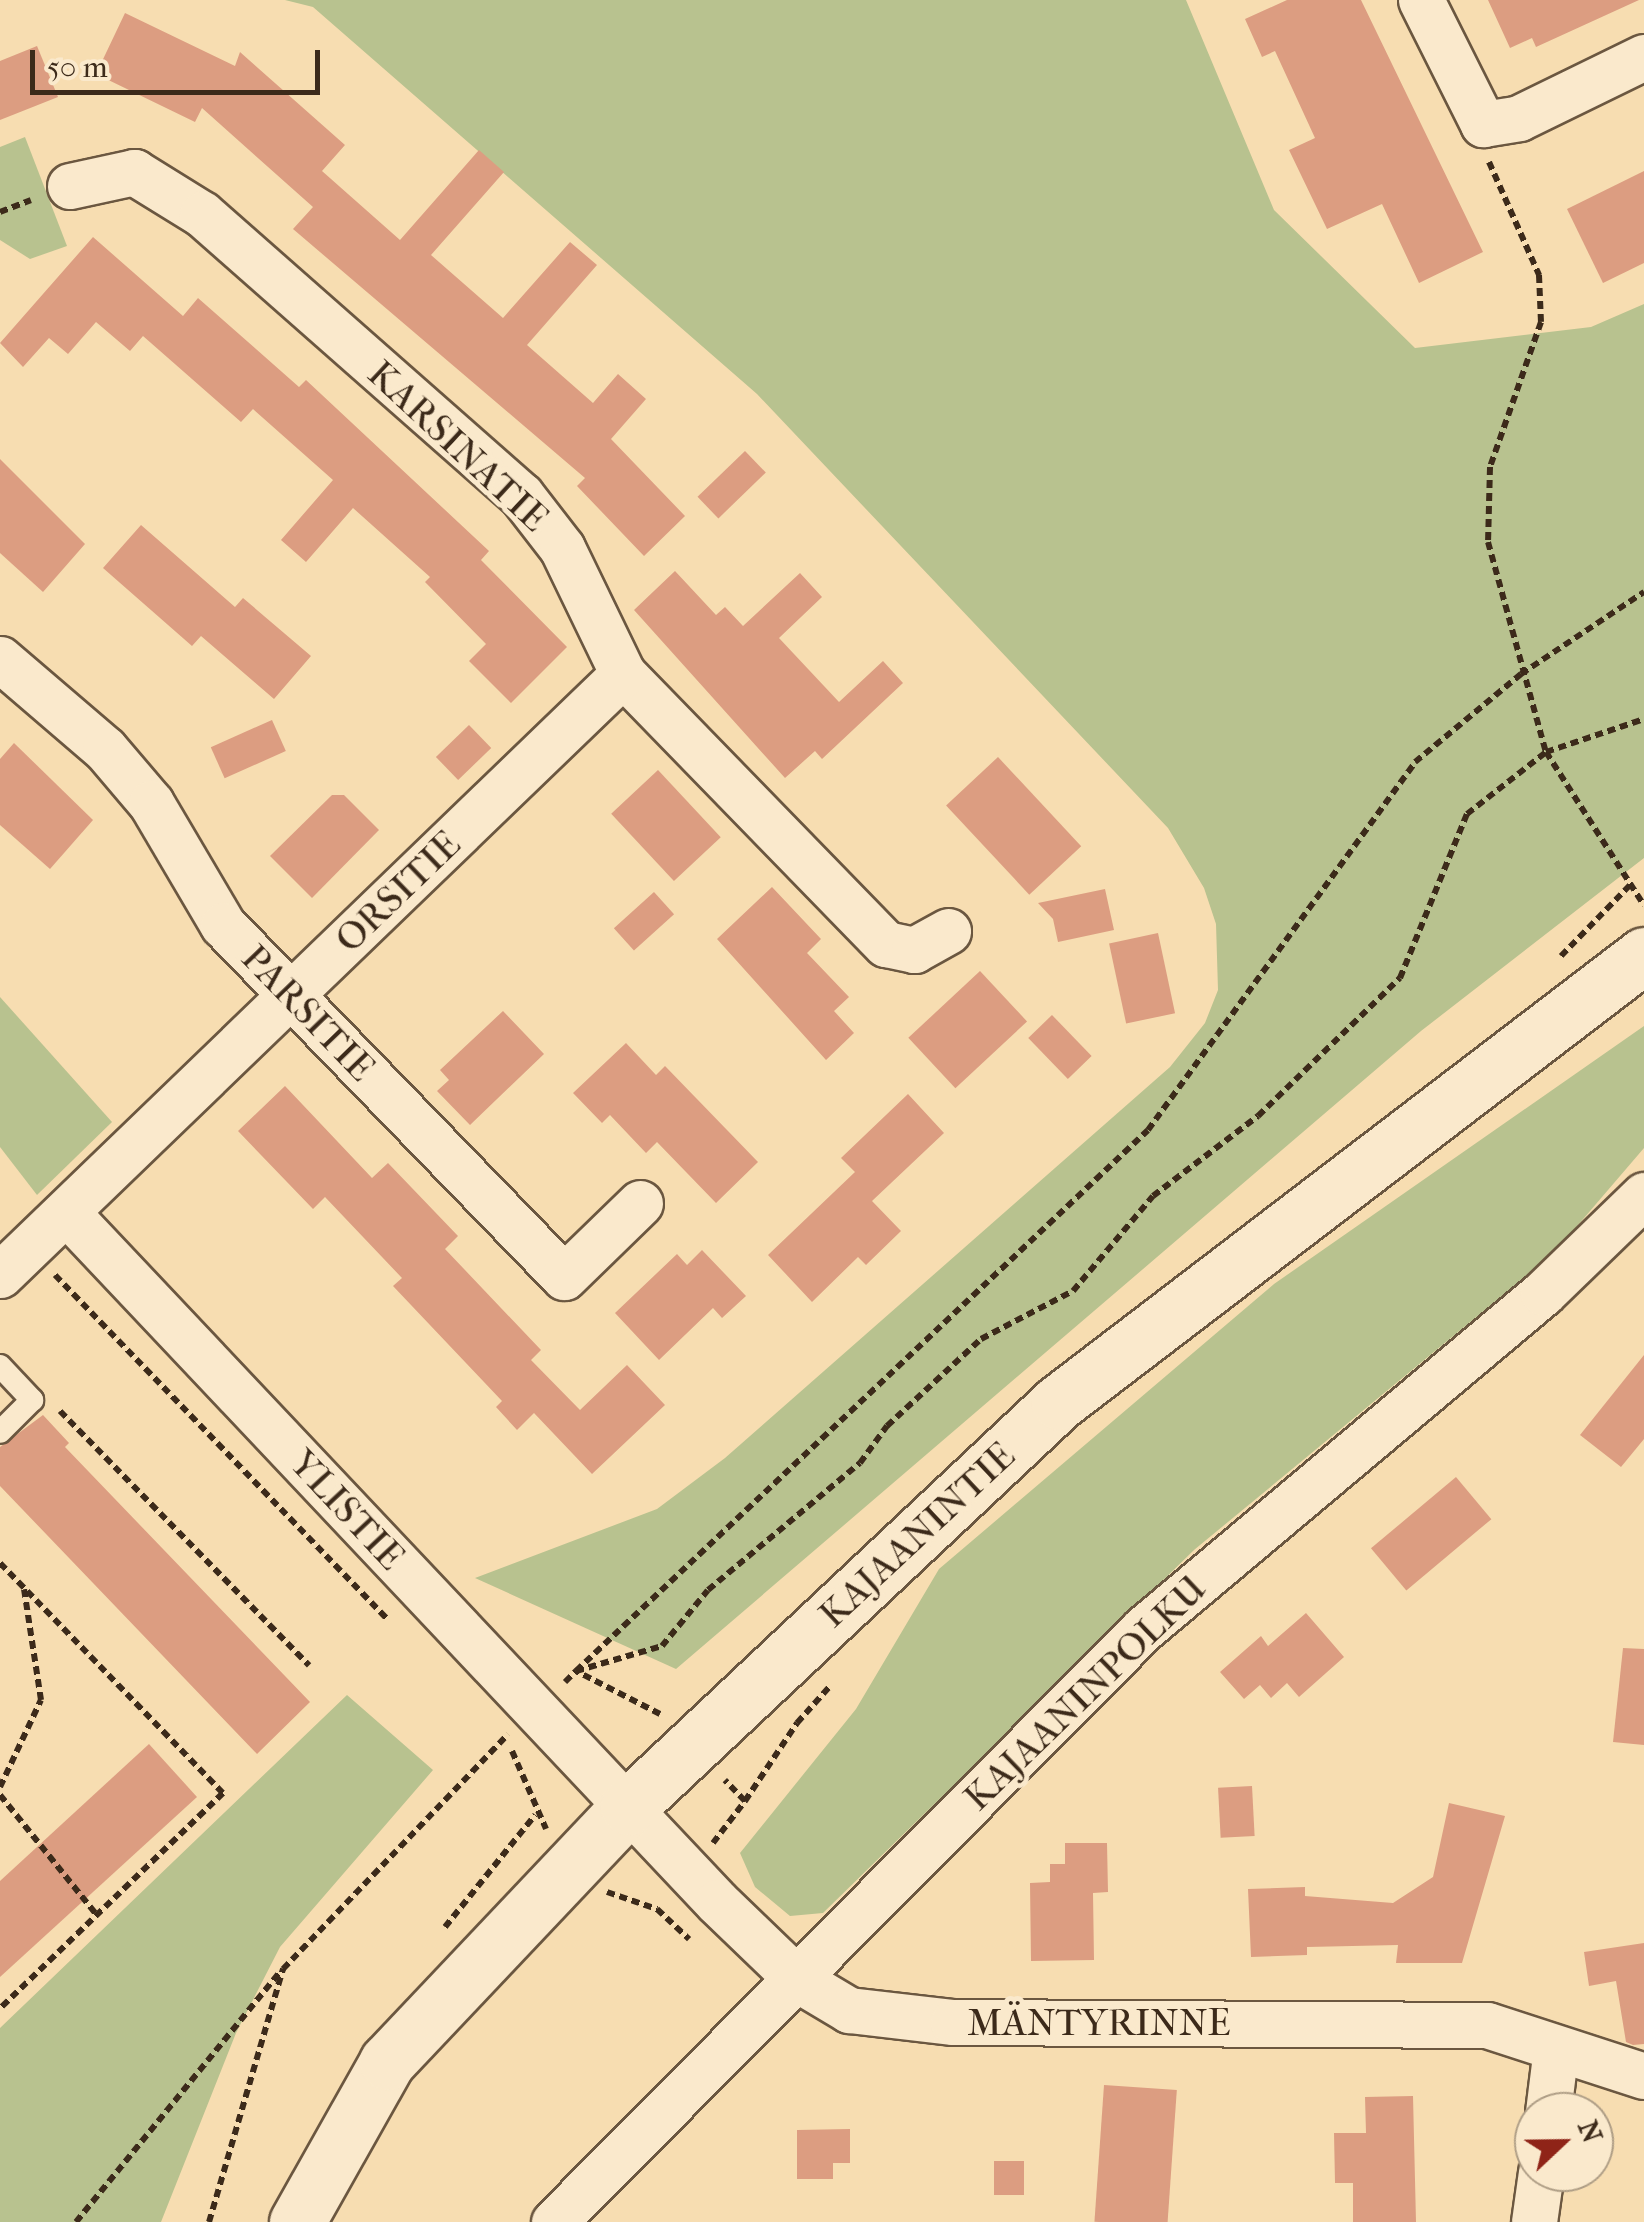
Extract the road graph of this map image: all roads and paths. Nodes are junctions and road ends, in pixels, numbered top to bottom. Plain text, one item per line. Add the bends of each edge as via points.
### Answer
1 (1421, 0) edge
2 (1644, 58) edge
3 (1483, 124) junction
4 (70, 186) dead end
5 (1644, 592) edge
6 (0, 660) edge
7 (623, 674) junction
8 (1521, 674) junction
9 (1644, 718) edge
10 (1546, 752) junction
11 (1630, 884) junction
12 (1644, 905) edge
13 (948, 931) dead end
14 (1644, 954) edge
15 (1550, 965) dead end
16 (290, 996) junction
17 (1644, 1195) edge
18 (640, 1203) dead end
19 (66, 1213) junction
20 (15, 1262) edge
21 (0, 1366) edge
22 (32, 1400) junction
23 (0, 1432) edge
24 (2, 1568) edge
25 (24, 1588) junction
26 (395, 1627) dead end
27 (309, 1665) dead end
28 (576, 1672) junction
29 (841, 1674) dead end
30 (519, 1724) junction
31 (490, 1725) dead end
32 (692, 1747) junction
33 (0, 1787) edge
34 (0, 1795) edge
35 (745, 1801) junction
36 (628, 1807) junction
37 (535, 1815) junction
38 (574, 1863) junction
39 (690, 1873) junction
40 (657, 1909) junction
41 (97, 1914) junction
42 (441, 1932) dead end
43 (698, 1947) dead end
44 (283, 1968) junction
45 (797, 1979) junction
46 (0, 2008) edge
47 (1556, 2048) junction
48 (1644, 2076) edge
49 (1550, 2092) edge
50 (1538, 2192) edge
51 (76, 2222) edge
52 (209, 2222) edge
53 (297, 2222) edge
54 (554, 2222) edge
55 (1534, 2222) edge

1 - 3 street
2 - 3 street via 1518,118
3 - 8 path via 1489,160 1539,275 1541,322 1490,468 1488,542
4 - 7 street, KARSINATIE via 134,172 160,183 521,494 562,548
5 - 8 path
6 - 16 street, PARSITIE via 106,749 151,803 223,925
7 - 13 street, KARSINATIE via 886,944 914,950
7 - 16 street, ORSITIE
8 - 10 path
8 - 28 path via 1414,762 1148,1130
9 - 10 path
10 - 11 path
10 - 28 path via 1466,814 1400,978 1258,1116 1153,1196 1073,1291 981,1339 887,1426 860,1463 708,1590 662,1646
11 - 12 path
11 - 15 path
14 - 32 main road, KAJAANINTIE via 1058,1402
16 - 18 street, PARSITIE via 564,1277
16 - 19 street, ORSITIE
17 - 45 street, KAJAANINPOLKU via 1543,1293 1144,1629
19 - 20 street, ORSITIE
19 - 30 street, YLISTIE
20 - 26 path
21 - 22 lane
22 - 23 lane
22 - 27 path via 52,1402
24 - 25 path
25 - 33 path via 41,1700
25 - 41 path via 222,1793
28 - 30 path
28 - 32 path via 663,1716
29 - 35 path via 796,1724
30 - 31 path
30 - 36 street, YLISTIE
30 - 37 path
30 - 44 path
32 - 35 path
32 - 36 main road, KAJAANINTIE
34 - 41 path
35 - 39 path
36 - 38 main road, KAJAANINTIE
36 - 39 street, MÄNTYRINNE
37 - 38 path
37 - 42 path
38 - 40 path via 612,1896
38 - 53 main road, KAJAANINTIE via 387,2062
39 - 40 path
39 - 45 street, MÄNTYRINNE
40 - 43 path
41 - 46 path
44 - 51 path
44 - 52 path
45 - 47 street, MÄNTYRINNE via 850,2010 953,2022 1487,2024
45 - 54 street, KAJAANINPOLKU
47 - 48 street, MÄNTYRINNE
47 - 49 street
50 - 55 street

